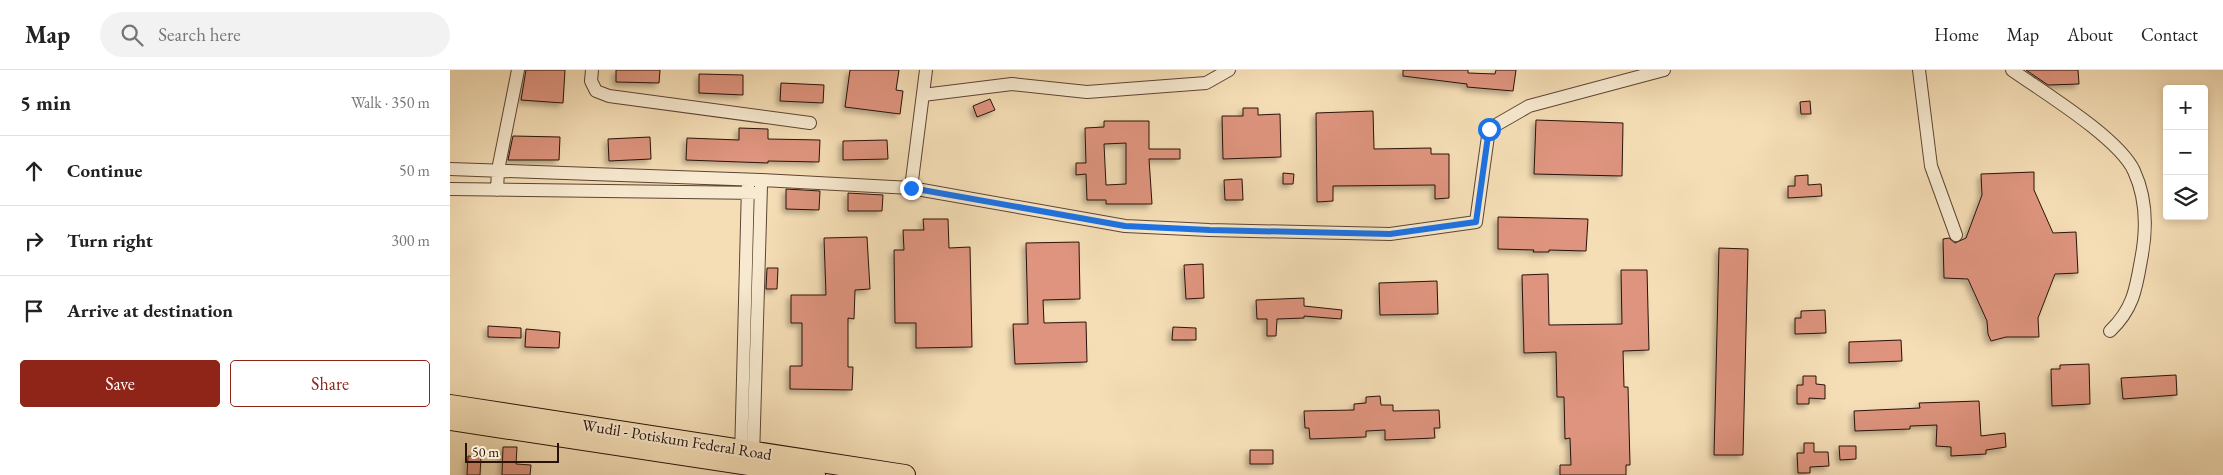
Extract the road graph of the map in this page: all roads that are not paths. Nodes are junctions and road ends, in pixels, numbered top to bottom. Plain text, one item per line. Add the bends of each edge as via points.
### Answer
1 (518, 70) edge
2 (592, 70) edge
3 (926, 70) edge
4 (1229, 70) edge
5 (1664, 70) edge
6 (1919, 70) edge
7 (2012, 70) edge
8 (923, 95) junction
9 (810, 123) dead end
10 (450, 169) edge
11 (498, 170) junction
12 (754, 186) junction
13 (911, 188) junction
14 (450, 189) edge
15 (497, 190) junction
16 (1956, 235) dead end
17 (2110, 331) dead end
18 (450, 405) edge
19 (450, 420) edge
20 (747, 457) junction
21 (815, 475) edge
22 (905, 475) edge

1 - 11 street
2 - 9 street via 591,81 596,91 609,96
3 - 8 street
4 - 8 street via 1206,83 1087,92 1012,84
5 - 13 street via 1529,106 1489,129 1476,222 1390,234 1125,226
6 - 16 street via 1931,166
7 - 17 street via 2108,138 2134,169 2145,204 2144,244 2135,296 2121,320
8 - 13 street
10 - 11 street
11 - 12 street
11 - 15 street
12 - 13 street
12 - 15 street
12 - 20 street
14 - 15 street
18 - 20 main road, Wudil - Potiskum Federal Road
19 - 20 main road, Wudil - Potiskum Federal Road
20 - 21 main road, Wudil - Potiskum Federal Road
20 - 22 main road, Wudil - Potiskum Federal Road

